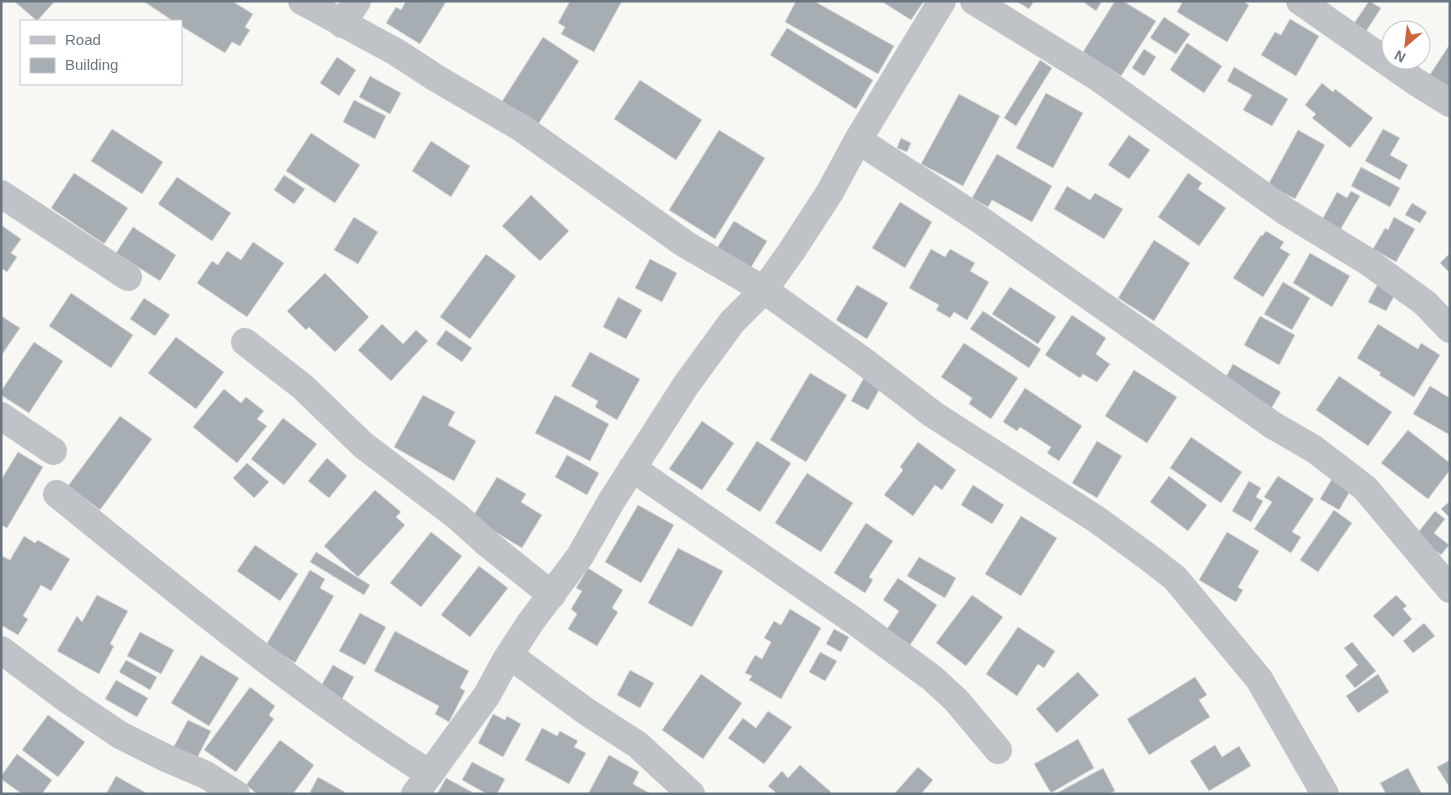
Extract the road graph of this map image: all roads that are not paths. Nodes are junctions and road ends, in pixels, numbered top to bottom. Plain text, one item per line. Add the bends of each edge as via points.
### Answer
1 (302, 1) edge
2 (357, 1) edge
3 (942, 1) edge
4 (974, 1) edge
5 (1300, 1) edge
6 (342, 24) junction
7 (1450, 103) edge
8 (858, 140) junction
9 (1, 194) edge
10 (128, 277) dead end
11 (764, 290) junction
12 (1450, 329) edge
13 (245, 342) dead end
14 (1, 416) edge
15 (53, 451) dead end
16 (632, 468) junction
17 (57, 494) dead end
18 (1450, 589) edge
19 (552, 596) junction
20 (1, 650) edge
21 (510, 655) junction
22 (998, 750) dead end
23 (422, 784) edge
24 (236, 794) edge
25 (691, 794) edge
26 (1326, 794) edge

1 - 6 street
2 - 6 street
3 - 8 street
4 - 12 street via 1099,78 1285,211 1367,261 1425,303
5 - 7 street
6 - 11 street via 396,52 523,129 685,244
8 - 11 street via 830,192
8 - 18 street via 982,221 1274,426 1314,449 1365,488
9 - 10 street
11 - 16 street via 732,322
11 - 26 street via 934,415 1096,519 1175,578 1259,679
13 - 19 street via 303,387 363,445 458,517
14 - 15 street
16 - 19 street via 580,556
16 - 22 street via 932,678 956,700
17 - 23 street via 210,618 382,744
19 - 21 street
20 - 24 street via 120,735 206,775
21 - 23 street via 487,695
21 - 25 street via 638,745

